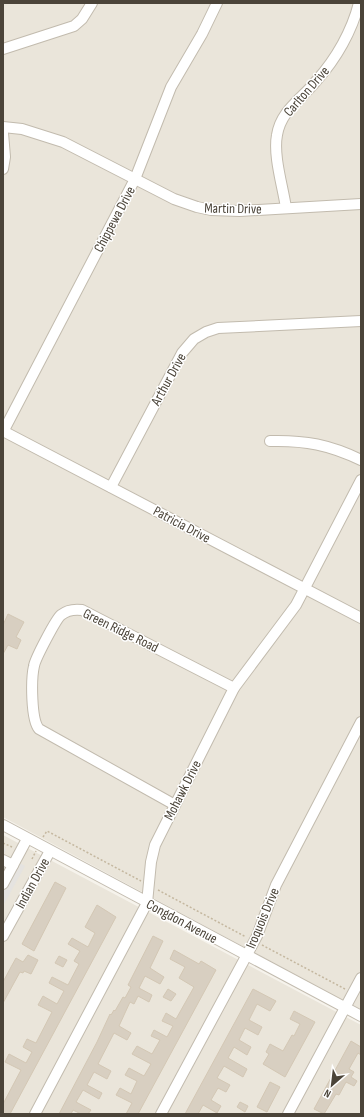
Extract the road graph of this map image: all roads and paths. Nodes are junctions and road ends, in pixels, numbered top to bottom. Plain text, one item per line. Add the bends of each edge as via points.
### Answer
1 (92, 3) edge
2 (217, 3) edge
3 (359, 3) edge
4 (3, 49) edge
5 (3, 127) edge
6 (3, 133) edge
7 (3, 169) edge
8 (135, 179) junction
9 (361, 204) edge
10 (286, 208) junction
11 (361, 321) edge
12 (3, 431) edge
13 (270, 441) dead end
14 (361, 460) edge
15 (361, 480) edge
16 (111, 487) junction
17 (305, 589) junction
18 (361, 618) edge
19 (234, 688) junction
20 (361, 722) edge
21 (175, 805) junction
22 (3, 825) edge
23 (43, 838) dead end
24 (27, 839) junction
25 (3, 843) edge
26 (16, 849) dead end
27 (36, 851) dead end
28 (50, 851) junction
29 (32, 859) dead end
30 (3, 860) edge
31 (13, 865) junction
32 (138, 880) dead end
33 (3, 884) edge
34 (158, 890) dead end
35 (147, 903) junction
36 (3, 936) edge
37 (249, 938) dead end
38 (260, 944) dead end
39 (246, 956) junction
40 (361, 978) edge
41 (346, 990) dead end
42 (345, 1008) junction
43 (361, 1016) edge
44 (34, 1114) edge
45 (161, 1114) edge
46 (288, 1114) edge

1 - 4 street via 74,26
2 - 8 street, Chippewa Drive via 171,87
3 - 10 street, Carlton Drive via 352,25 328,66 311,88 285,113 279,125 276,146
5 - 8 street, Martin Drive via 36,132 64,142
6 - 7 street
8 - 10 street, Martin Drive via 174,199 211,210
8 - 12 street, Chippewa Drive
9 - 10 street, Martin Drive
11 - 16 street, Arthur Drive via 218,328 194,339 178,359
12 - 16 street, Patricia Drive
13 - 14 street via 320,444 336,448
15 - 17 street, Mohawk Drive
16 - 17 street, Patricia Drive
17 - 18 street, Patricia Drive
17 - 19 street, Mohawk Drive via 289,616
19 - 21 street, Mohawk Drive
19 - 21 street, Green Ridge Road via 82,610 71,610 61,615 37,659 33,670 34,718 39,729
20 - 39 street, Iroquois Drive via 276,885 262,926
21 - 35 street, Mohawk Drive via 153,851
22 - 24 street, Congdon Avenue
23 - 32 path via 47,831
24 - 28 street, Congdon Avenue
24 - 31 street
25 - 26 path
27 - 29 path
28 - 35 street, Congdon Avenue
28 - 36 street, Indian Drive
30 - 31 street
31 - 33 street
34 - 37 path
35 - 39 street, Congdon Avenue
35 - 44 street, Mohawk Drive
38 - 41 path
39 - 42 street, Congdon Avenue
39 - 45 street, Iroquois Drive
40 - 42 street
42 - 43 street, Congdon Avenue
42 - 46 street

